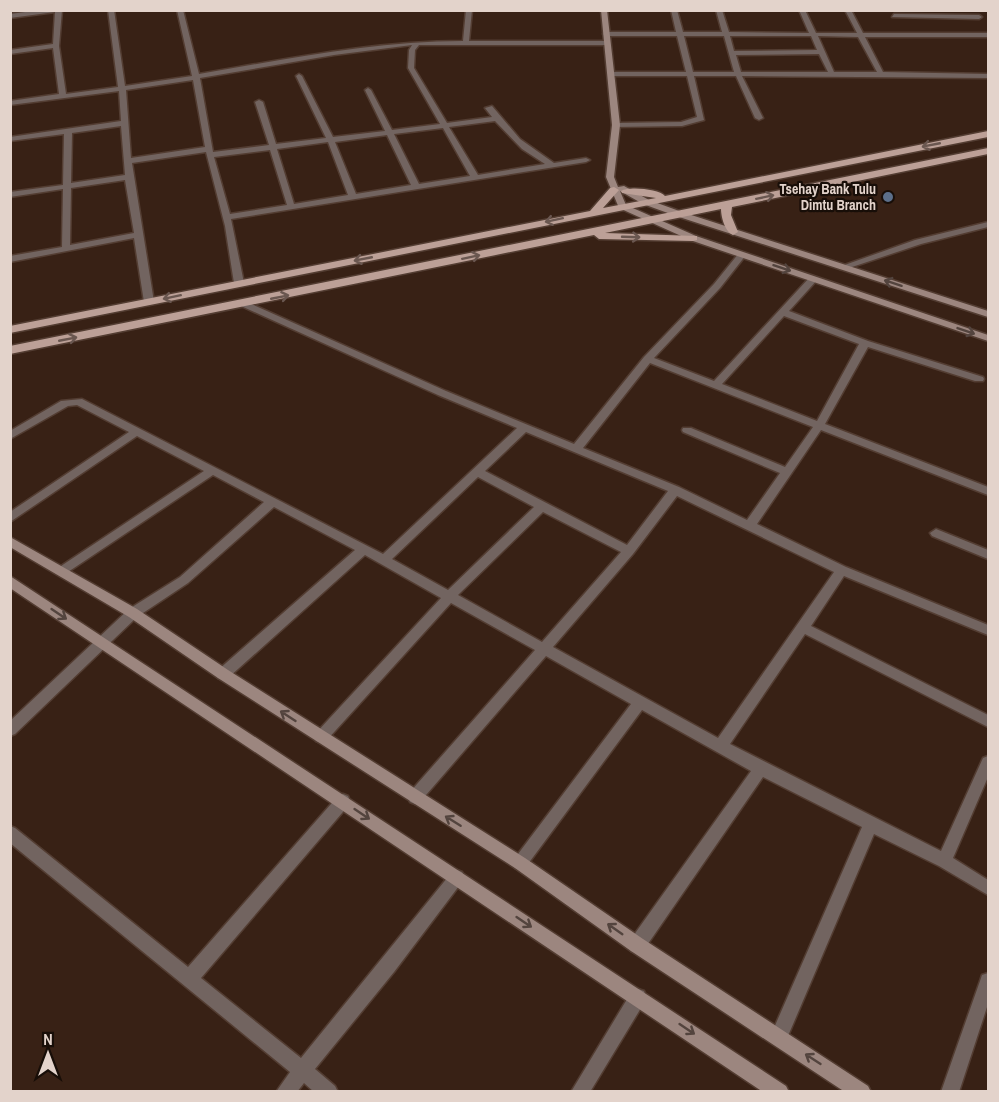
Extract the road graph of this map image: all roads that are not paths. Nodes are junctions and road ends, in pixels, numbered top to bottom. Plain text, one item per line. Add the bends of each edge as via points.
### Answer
1 (58, 10) edge
2 (111, 10) edge
3 (180, 10) edge
4 (469, 10) edge
5 (604, 10) edge
6 (674, 10) edge
7 (719, 10) edge
8 (802, 10) edge
9 (848, 10) edge
10 (974, 10) edge
11 (892, 13) edge
12 (10, 16) edge
13 (979, 17) junction
14 (899, 22) dead end
15 (904, 29) dead end
16 (988, 30) edge
17 (606, 34) junction
18 (681, 34) junction
19 (726, 34) junction
20 (813, 34) junction
21 (909, 35) junction
22 (988, 35) edge
23 (862, 36) junction
24 (417, 43) junction
25 (466, 43) junction
26 (607, 44) junction
27 (56, 46) junction
28 (10, 52) edge
29 (733, 52) junction
30 (820, 52) junction
31 (611, 74) junction
32 (690, 74) junction
33 (738, 74) junction
34 (832, 74) junction
35 (880, 74) junction
36 (196, 76) junction
37 (299, 76) dead end
38 (988, 76) edge
39 (122, 88) junction
40 (368, 90) dead end
41 (63, 96) junction
42 (259, 102) dead end
43 (10, 103) edge
44 (489, 108) dead end
45 (759, 118) dead end
46 (497, 119) junction
47 (124, 123) junction
48 (616, 125) junction
49 (446, 126) junction
50 (68, 130) junction
51 (390, 133) junction
52 (988, 134) edge
53 (10, 139) edge
54 (331, 141) junction
55 (272, 148) junction
56 (988, 151) edge
57 (210, 152) junction
58 (586, 160) dead end
59 (128, 161) junction
60 (552, 165) junction
61 (129, 177) junction
62 (475, 177) junction
63 (67, 186) junction
64 (416, 187) junction
65 (612, 187) junction
66 (626, 190) junction
67 (10, 195) edge
68 (353, 197) junction
69 (675, 197) junction
70 (646, 202) junction
71 (728, 205) junction
72 (291, 206) junction
73 (622, 206) junction
74 (595, 211) junction
75 (679, 214) junction
76 (226, 217) junction
77 (648, 219) junction
78 (987, 227) edge
79 (733, 232) junction
80 (138, 235) junction
81 (572, 235) junction
82 (693, 238) junction
83 (66, 249) junction
84 (742, 255) junction
85 (10, 259) edge
86 (843, 267) junction
87 (813, 279) junction
88 (239, 283) junction
89 (149, 302) junction
90 (244, 304) junction
91 (782, 312) junction
92 (988, 314) edge
93 (10, 330) edge
94 (988, 338) edge
95 (865, 343) junction
96 (10, 350) edge
97 (648, 359) junction
98 (979, 379) dead end
99 (716, 384) junction
100 (820, 424) junction
101 (525, 427) junction
102 (687, 430) dead end
103 (136, 431) junction
104 (10, 436) edge
105 (576, 448) junction
106 (211, 471) junction
107 (787, 471) junction
108 (477, 472) junction
109 (675, 490) junction
110 (988, 491) edge
111 (271, 502) junction
112 (542, 506) junction
113 (10, 518) edge
114 (750, 525) junction
115 (936, 533) dead end
116 (10, 541) edge
117 (364, 549) junction
118 (629, 551) junction
119 (988, 555) edge
120 (384, 560) junction
121 (842, 570) junction
122 (62, 571) junction
123 (10, 581) edge
124 (450, 596) junction
125 (133, 613) junction
126 (802, 627) junction
127 (988, 630) edge
128 (102, 642) junction
129 (544, 648) junction
130 (223, 674) junction
131 (640, 702) junction
132 (988, 721) edge
133 (10, 730) edge
134 (321, 737) junction
135 (720, 747) junction
136 (988, 762) edge
137 (761, 769) junction
138 (415, 797) junction
139 (343, 801) junction
140 (871, 824) junction
141 (10, 833) edge
142 (944, 861) junction
143 (520, 863) junction
144 (457, 877) junction
145 (988, 888) edge
146 (637, 945) junction
147 (189, 979) junction
148 (988, 981) edge
149 (638, 997) junction
150 (779, 1037) junction
151 (303, 1071) junction
152 (285, 1092) edge
153 (329, 1092) edge
154 (580, 1092) edge
155 (780, 1092) edge
156 (862, 1092) edge
157 (950, 1092) edge

1 - 12 street
1 - 27 street
2 - 39 street
3 - 36 street
4 - 25 street
5 - 17 main road
6 - 18 street
7 - 19 street
8 - 20 street
9 - 23 street
10 - 13 street
11 - 13 street
11 - 14 street
13 - 16 street
15 - 21 street
17 - 18 street
17 - 26 main road
18 - 19 street
18 - 32 street
19 - 20 street
19 - 29 street
20 - 23 street
20 - 30 street
21 - 22 street
21 - 23 street
23 - 35 street
24 - 25 street
24 - 36 street
24 - 49 street via 412,50 411,68
25 - 26 street
26 - 31 main road
27 - 28 street
27 - 41 street
29 - 30 street
29 - 33 street
30 - 34 street
31 - 32 street
31 - 48 main road
32 - 33 street
32 - 48 street via 701,118 682,124
33 - 34 street
33 - 45 street
34 - 35 street
35 - 38 street
36 - 39 street
36 - 57 street
37 - 54 street
39 - 41 street
39 - 47 street
40 - 51 street
41 - 43 street
42 - 55 street
44 - 46 street
46 - 49 street
46 - 60 street via 510,136
47 - 50 street
47 - 59 street
48 - 65 main road via 610,165
49 - 51 street
49 - 62 street
50 - 53 street
50 - 63 street
51 - 54 street
51 - 64 street
52 -> 69 main road
54 - 55 street
54 - 68 street
55 - 57 street
55 - 72 street
71 -> 56 main road
57 - 59 street
57 - 76 street
58 - 60 street
59 - 61 street
60 - 62 street
61 - 63 street
61 - 80 street
62 - 64 street
63 - 67 street
63 - 83 street
64 - 68 street
65 - 66 main road
65 - 73 main road
65 - 74 main road
66 - 69 main road
66 - 70 main road
68 - 72 street
69 - 70 main road
70 - 73 main road
70 - 75 main road
71 - 75 main road
71 - 79 main road via 726,215
72 - 76 street
73 - 74 main road
73 - 77 main road
74 -> 88 main road
75 - 77 main road
75 - 79 main road
76 - 88 street
77 - 81 main road
77 - 82 main road
78 - 86 street via 918,242
79 - 86 main road
80 - 83 street
80 - 89 street
81 -> 82 main road
90 -> 81 main road
82 - 84 main road
83 - 85 street
84 -> 87 main road
84 - 97 street
92 -> 86 main road
87 - 91 street
87 -> 94 main road
88 -> 89 main road
89 - 93 main road
96 -> 90 main road
90 - 101 street
91 - 95 street
91 - 99 street
95 - 98 street
95 - 100 street
97 - 99 street
97 - 105 street
99 - 100 street
100 - 107 street
100 - 110 street
101 - 105 street
101 - 108 street
102 - 107 street
103 - 104 street via 78,401 65,403
103 - 106 street
103 - 113 street
105 - 109 street
106 - 111 street
106 - 122 street
107 - 114 street
108 - 112 street
108 - 120 street
109 - 114 street
109 - 118 street
111 - 117 street
111 - 125 street via 184,580
112 - 118 street
112 - 124 street
114 - 121 street
115 - 119 street
116 - 122 main road
117 - 120 street
117 - 130 street
118 - 129 street
120 - 124 street
121 - 126 street
121 - 127 street
122 - 125 main road
123 -> 128 main road
124 - 129 street
124 - 134 street
125 - 128 street
125 - 130 main road
126 - 132 street
126 - 135 street
128 - 133 street
128 - 139 main road
129 - 131 street
129 - 138 street
134 -> 130 main road
131 - 135 street
131 - 143 street
134 - 138 main road
135 - 137 street
136 - 142 street
137 - 140 street
137 - 146 street
143 -> 138 main road
139 -> 144 main road
139 - 147 street
140 - 142 street
140 - 150 street
141 - 147 street
142 - 145 street
146 -> 143 main road
144 -> 149 main road
144 - 151 street
146 - 150 main road
147 - 151 street
148 - 157 street
149 - 154 street
149 -> 155 main road
156 -> 150 main road
151 - 152 street
151 - 153 street

